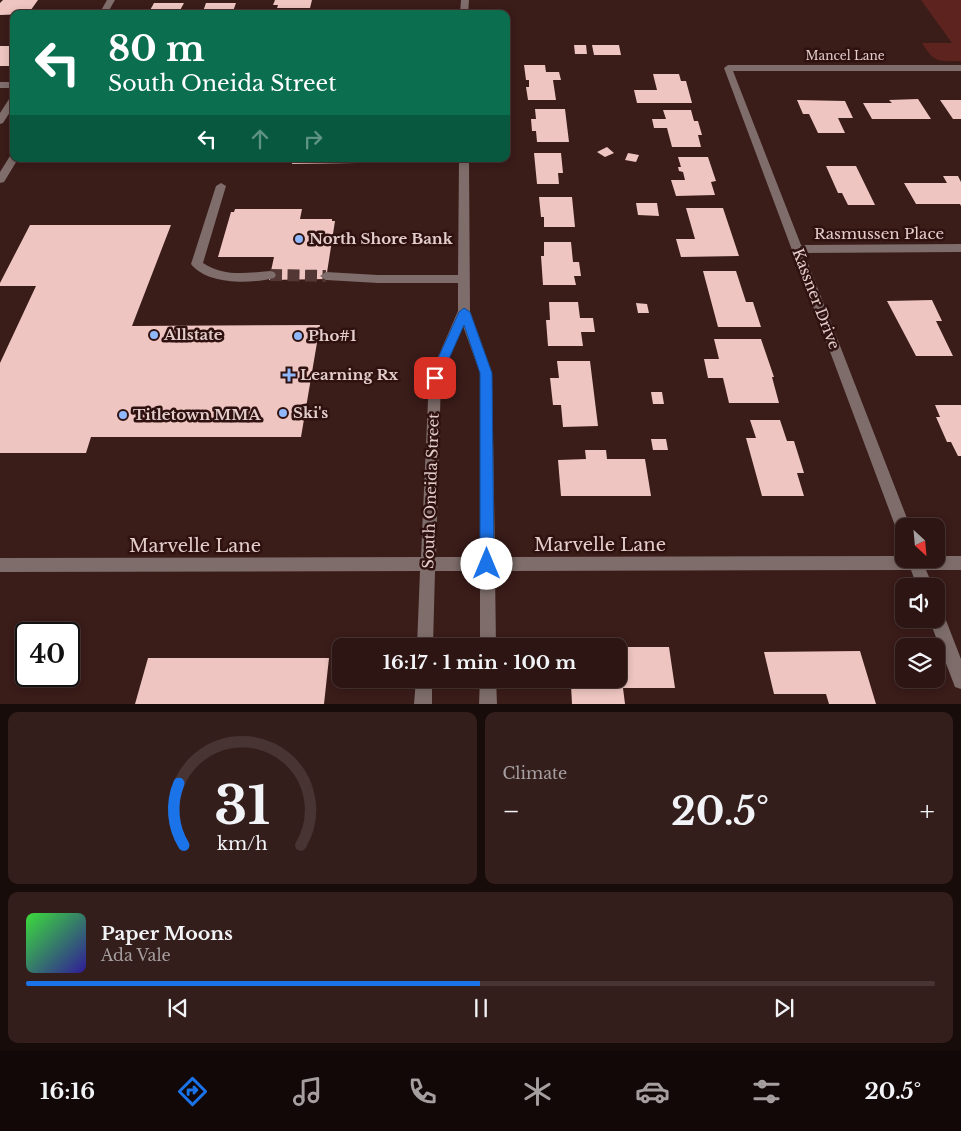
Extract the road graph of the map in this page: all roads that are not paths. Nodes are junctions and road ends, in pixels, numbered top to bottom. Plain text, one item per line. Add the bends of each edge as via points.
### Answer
1 (728, 68) joint
2 (961, 68) edge
3 (10, 105) edge
4 (0, 121) edge
5 (11, 162) edge
6 (464, 162) edge
7 (0, 180) edge
8 (221, 186) dead end
9 (961, 248) edge
10 (797, 249) junction
11 (270, 275) tunnel mouth
12 (326, 276) tunnel mouth
13 (465, 280) junction
14 (464, 312) junction
15 (899, 518) edge
16 (895, 561) edge
17 (945, 562) edge
18 (961, 563) edge
19 (428, 564) junction
20 (487, 564) junction
21 (0, 565) edge
22 (941, 628) edge
23 (425, 638) edge
24 (488, 638) edge
25 (961, 681) edge
26 (424, 688) edge
27 (488, 688) edge
28 (423, 704) edge
29 (488, 704) edge

1 - 2 street, Mancel Lane
1 - 10 street, Kassner Drive
3 - 4 street
5 - 7 street
6 - 13 street, South Oneida Street
8 - 11 street via 197,264 224,279
9 - 10 street, Rasmussen Place
10 - 15 street, Kassner Drive
12 - 13 street
13 - 14 street, South Oneida Street
14 - 19 street, South Oneida Street via 435,378
14 - 20 street, South Oneida Street via 486,373
16 - 20 street, Marvelle Lane
17 - 18 street, Marvelle Lane
19 - 20 street, Marvelle Lane
19 - 21 street, Marvelle Lane
19 - 23 street, South Oneida Street
20 - 24 street, South Oneida Street
22 - 25 street
26 - 28 street
27 - 29 street

